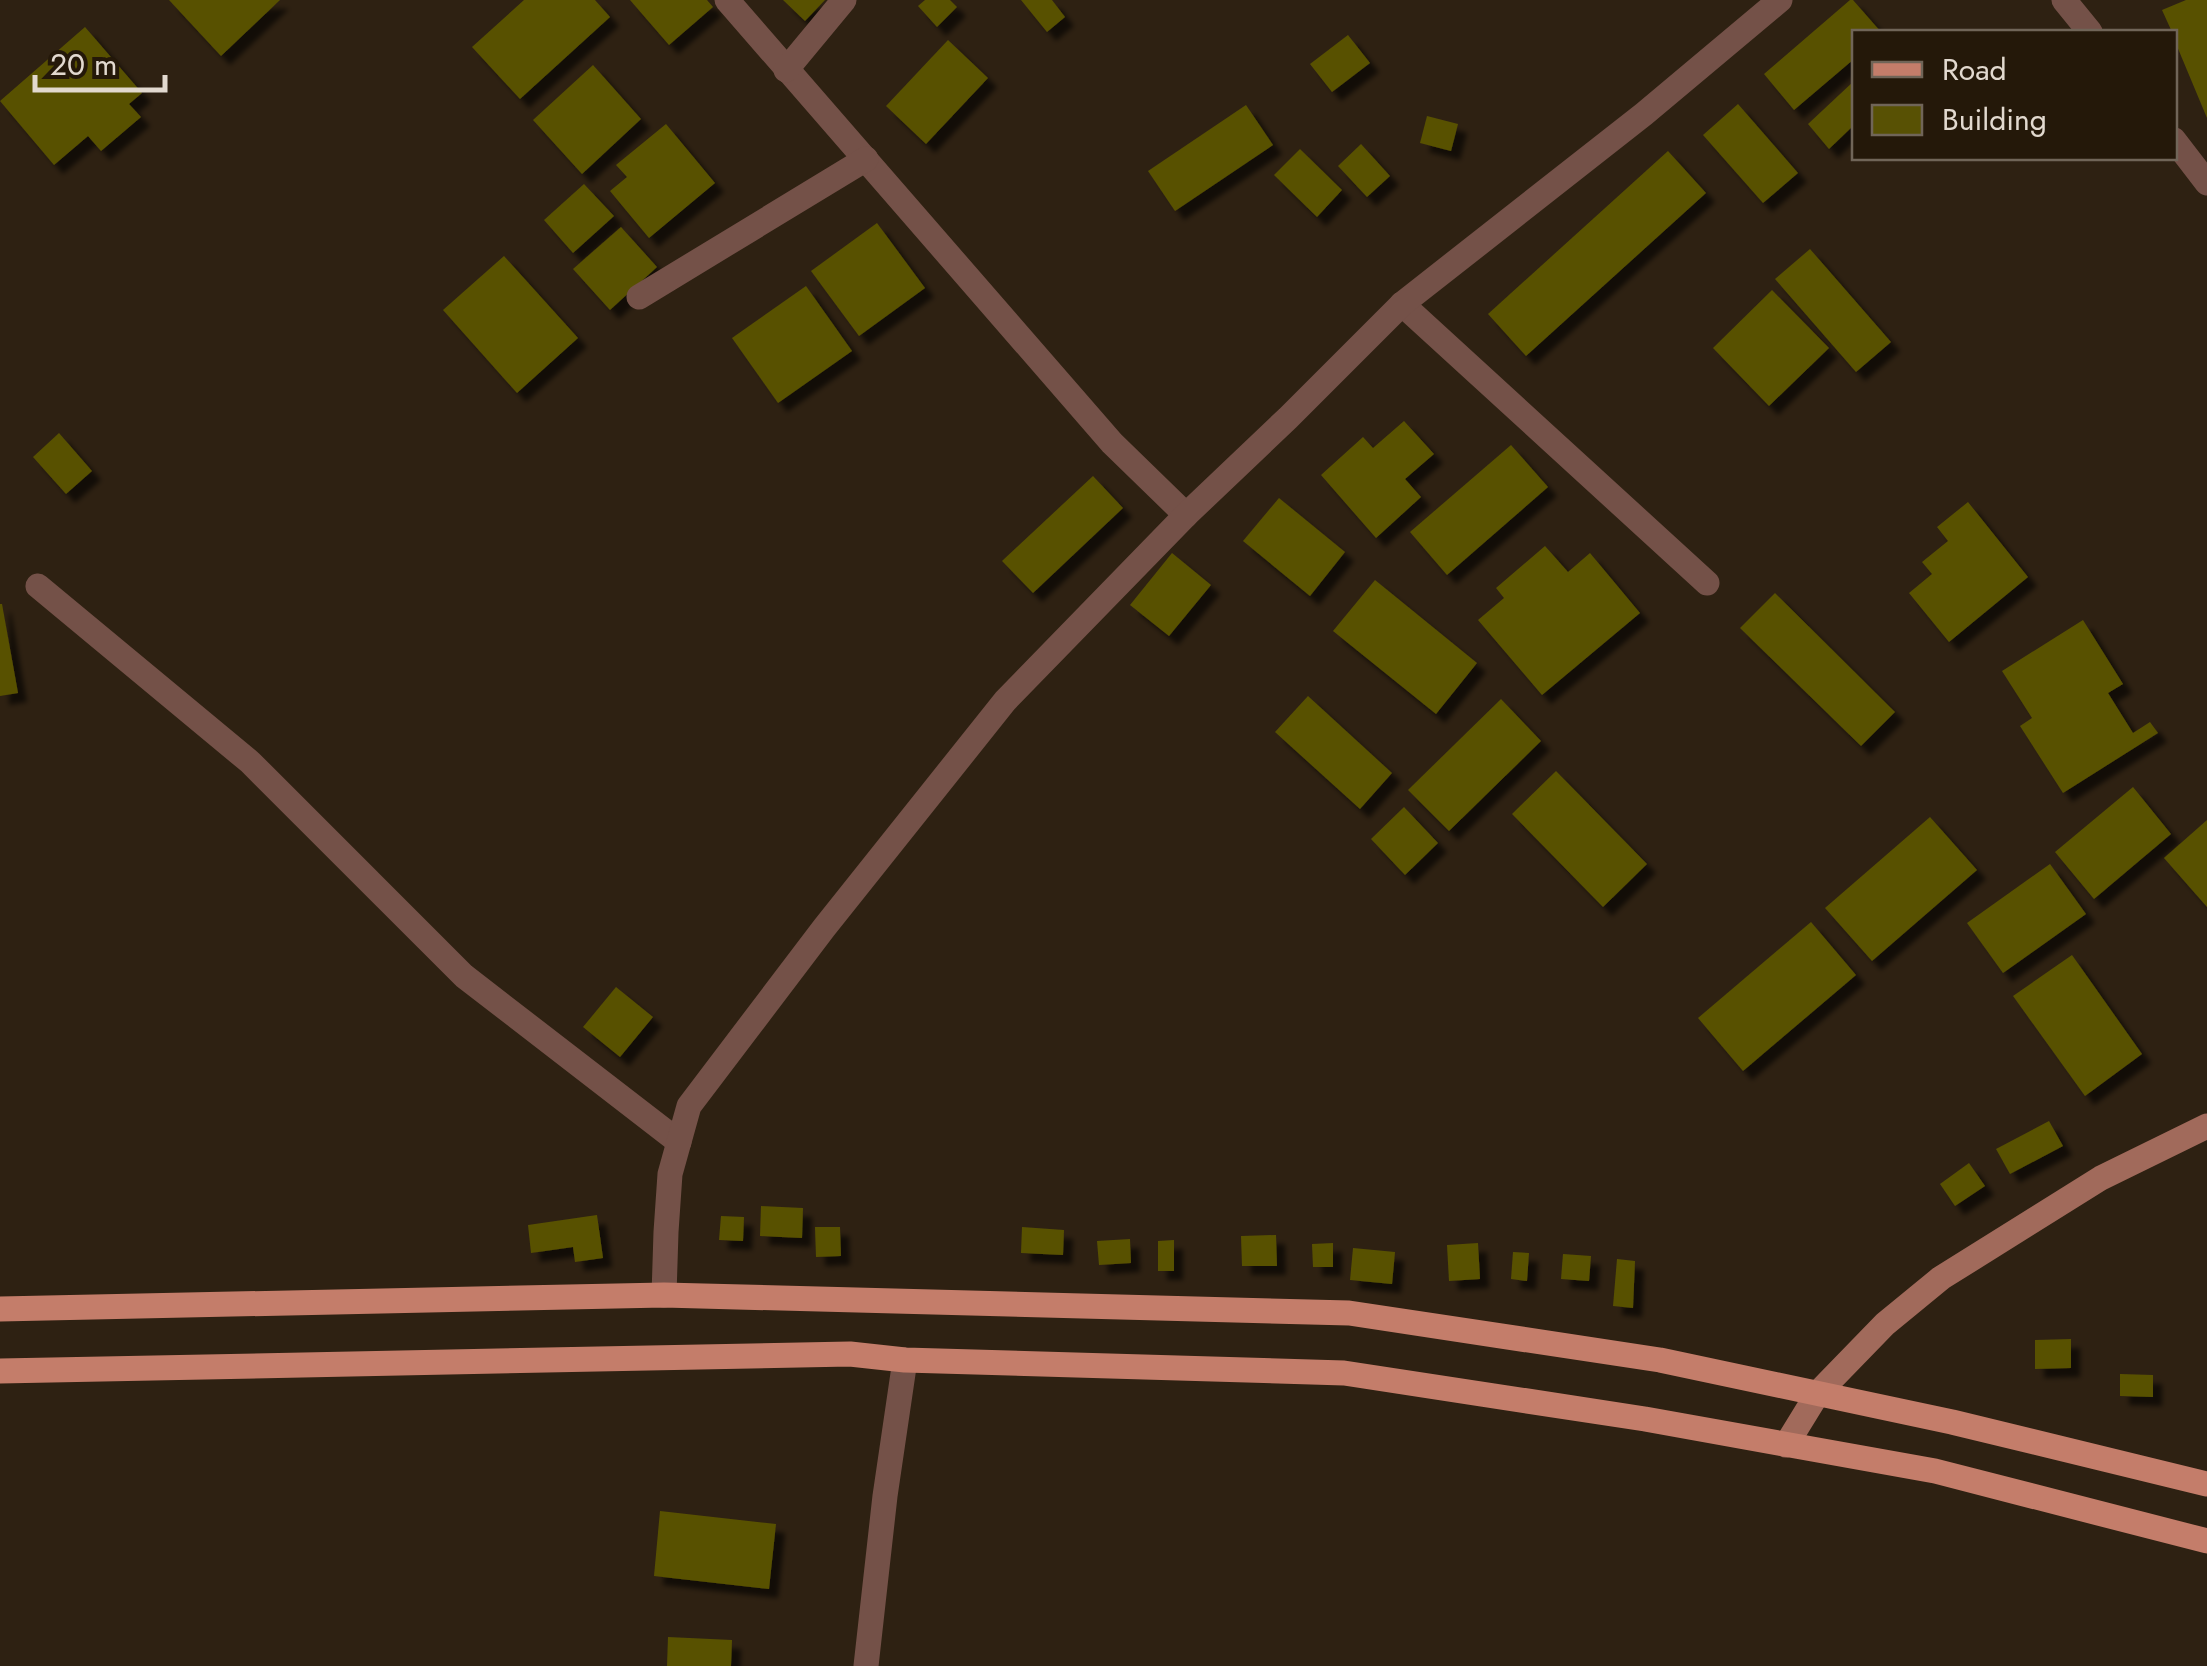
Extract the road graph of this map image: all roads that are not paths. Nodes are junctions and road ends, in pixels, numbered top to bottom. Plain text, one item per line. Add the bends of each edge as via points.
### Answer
1 (728, 0) edge
2 (844, 0) edge
3 (1780, 0) edge
4 (2064, 0) edge
5 (2088, 30) edge
6 (786, 70) junction
7 (2177, 144) edge
8 (866, 159) junction
9 (2207, 183) edge
10 (639, 296) dead end
11 (1402, 304) junction
12 (1186, 515) junction
13 (1707, 583) dead end
14 (38, 586) dead end
15 (2207, 1126) edge
16 (679, 1142) junction
17 (664, 1295) junction
18 (0, 1309) edge
19 (905, 1360) junction
20 (0, 1370) edge
21 (1818, 1393) junction
22 (1786, 1444) junction
23 (2207, 1484) edge
24 (2207, 1541) edge
25 (866, 1666) edge

1 - 6 street
2 - 6 street
3 - 11 street
4 - 5 street
6 - 8 street
7 - 9 street
8 - 10 street
8 - 12 street via 1112,443
11 - 12 street
11 - 13 street
12 - 16 street via 1005,701 689,1106
14 - 16 street via 250,762 464,976
15 - 21 street via 2101,1178 1941,1278
16 - 17 street via 670,1174
17 - 18 main road
17 - 21 main road via 1350,1313 1660,1360
19 - 20 main road via 850,1354
19 - 22 main road via 1344,1373
19 - 25 street
21 - 22 street
21 - 23 main road
22 - 24 main road via 1935,1471

